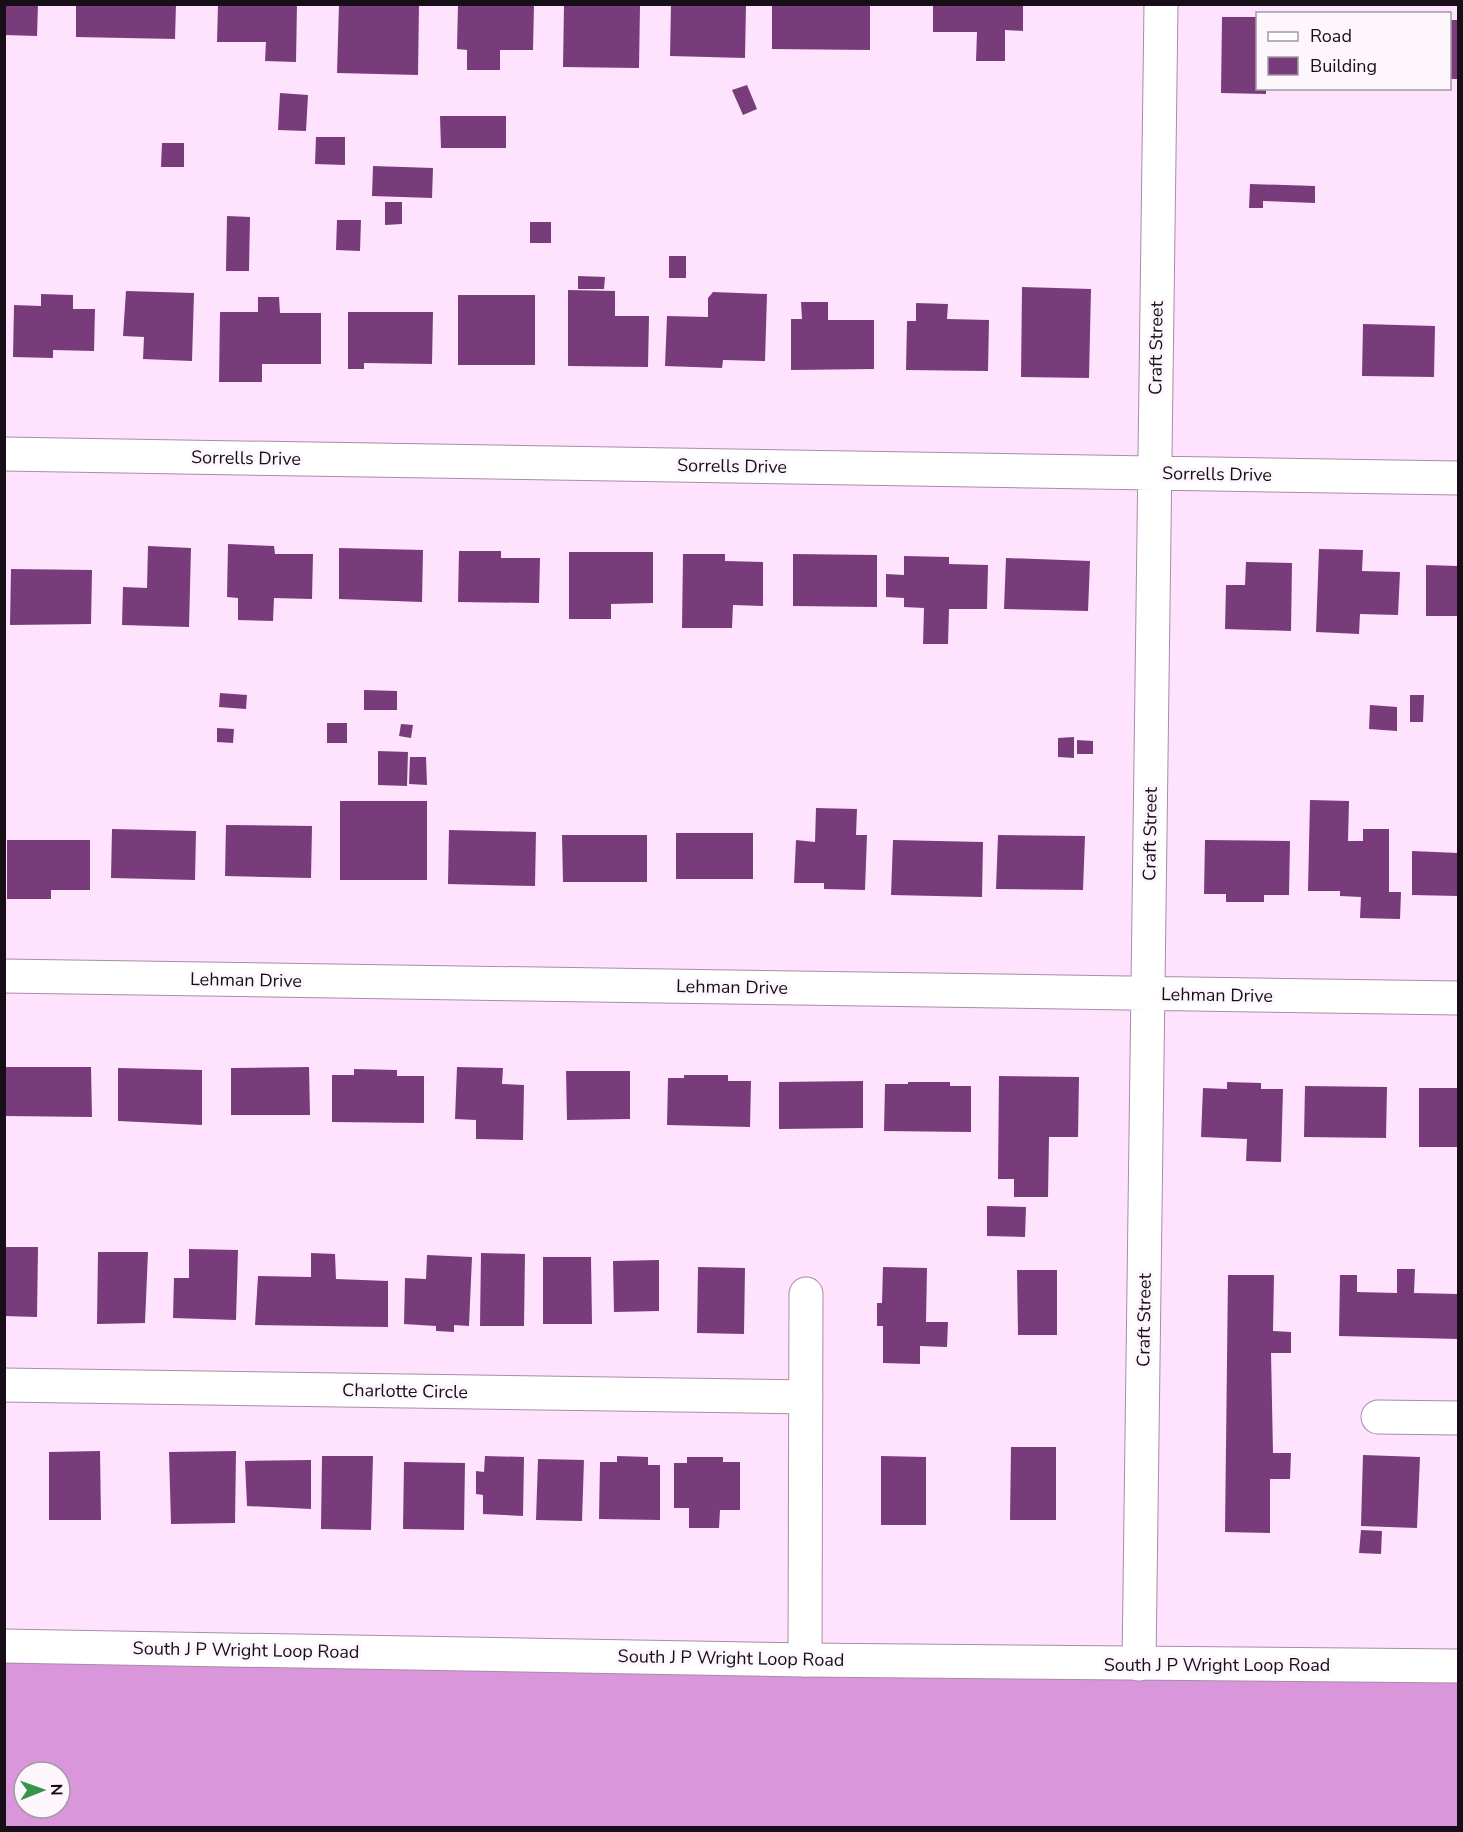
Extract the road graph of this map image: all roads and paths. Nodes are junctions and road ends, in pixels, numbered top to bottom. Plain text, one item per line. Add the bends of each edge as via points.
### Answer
1 (1161, 4) edge
2 (4, 454) edge
3 (1155, 473) junction
4 (1458, 477) edge
5 (4, 976) edge
6 (1148, 994) junction
7 (1458, 998) edge
8 (806, 1294) dead end
9 (4, 1385) edge
10 (806, 1397) junction
11 (1378, 1416) dead end
12 (1458, 1418) edge
13 (4, 1646) edge
14 (806, 1660) junction
15 (1139, 1664) junction
16 (1458, 1666) edge

1 - 3 street, Craft Street
2 - 3 street, Sorrells Drive
3 - 4 street, Sorrells Drive
3 - 6 street, Craft Street
5 - 6 street, Lehman Drive
6 - 7 street, Lehman Drive
6 - 15 street, Craft Street
8 - 10 street
9 - 10 street, Charlotte Circle
10 - 14 street
11 - 12 street
13 - 14 street, South J P Wright Loop Road
14 - 15 street, South J P Wright Loop Road
15 - 16 street, South J P Wright Loop Road

